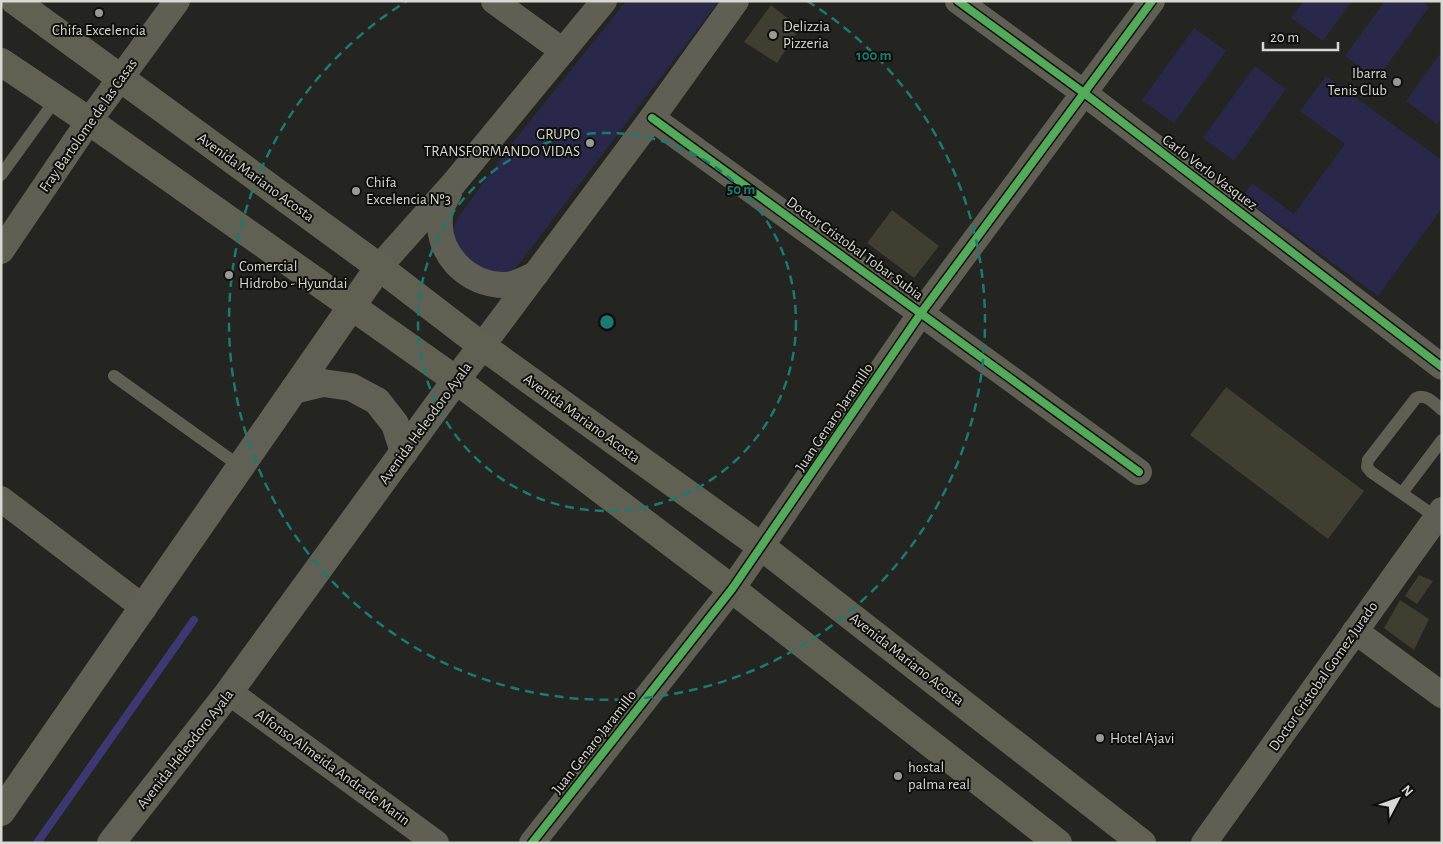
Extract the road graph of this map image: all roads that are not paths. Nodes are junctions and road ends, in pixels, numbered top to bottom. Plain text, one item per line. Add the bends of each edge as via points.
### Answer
1 (15, 1) edge
2 (177, 1) edge
3 (494, 1) edge
4 (604, 1) edge
5 (736, 1) edge
6 (958, 1) edge
7 (1152, 1) edge
8 (563, 51) junction
9 (1, 62) edge
10 (120, 77) junction
11 (1084, 93) junction
12 (56, 99) junction
13 (652, 118) junction
14 (88, 121) junction
15 (1, 175) edge
16 (454, 183) junction
17 (1, 251) edge
18 (379, 267) junction
19 (536, 274) junction
20 (351, 307) junction
21 (921, 313) junction
22 (482, 346) junction
23 (1442, 367) edge
24 (114, 376) dead end
25 (456, 380) junction
26 (294, 390) junction
27 (1442, 410) edge
28 (1442, 440) edge
29 (404, 452) junction
30 (242, 467) junction
31 (1139, 472) dead end
32 (1402, 493) junction
33 (1, 499) edge
34 (1439, 514) edge
35 (762, 547) junction
36 (732, 589) junction
37 (144, 608) junction
38 (1355, 631) junction
39 (230, 692) junction
40 (1442, 695) edge
41 (1, 812) edge
42 (111, 843) edge
43 (436, 843) edge
44 (532, 843) edge
45 (1058, 843) edge
46 (1142, 843) edge
47 (1204, 843) edge

1 - 10 main road, Avenida Mariano Acosta
2 - 10 street, Fray Bartolome de las Casas
3 - 8 street
4 - 8 street
5 - 13 street, Avenida Heleodoro Ayala
6 - 11 street, Carlo Verlo Vasquez
7 - 11 street, Juan Genaro Jaramillo
8 - 16 street
9 - 12 main road
10 - 14 street, Fray Bartolome de las Casas
10 - 18 main road, Avenida Mariano Acosta
11 - 21 street, Juan Genaro Jaramillo
11 - 23 street, Carlo Verlo Vasquez
12 - 14 main road
12 - 15 lane
13 - 19 street, Avenida Heleodoro Ayala
13 - 21 street, Doctor Cristobal Tobar Subia
14 - 17 street, Fray Bartolome de las Casas
14 - 20 main road
16 - 18 street
16 - 19 street via 441,209 441,238 455,265 479,281 508,285
18 - 20 main road
18 - 22 main road, Avenida Mariano Acosta
19 - 22 street, Avenida Heleodoro Ayala
20 - 25 main road
20 - 26 main road
21 - 31 street, Doctor Cristobal Tobar Subia
21 - 35 street, Juan Genaro Jaramillo
22 - 25 main road, Avenida Heleodoro Ayala
22 - 35 main road, Avenida Mariano Acosta
24 - 30 lane
25 - 29 main road, Avenida Heleodoro Ayala
25 - 36 main road
26 - 29 main road via 323,383 352,386 377,401 395,424
26 - 30 main road
27 - 32 lane via 1425,397 1416,398 1368,460 1367,467 1371,472
28 - 32 lane
29 - 39 main road, Avenida Heleodoro Ayala
30 - 37 main road
32 - 34 lane
33 - 37 street
34 - 38 street, Doctor Cristobal Gomez Jurado
35 - 36 street, Juan Genaro Jaramillo
35 - 46 main road, Avenida Mariano Acosta
36 - 44 street, Juan Genaro Jaramillo
36 - 45 main road
37 - 41 main road
38 - 40 street
38 - 47 street, Doctor Cristobal Gomez Jurado
39 - 42 main road, Avenida Heleodoro Ayala
39 - 43 street, Alfonso Almeida Andrade Marin

